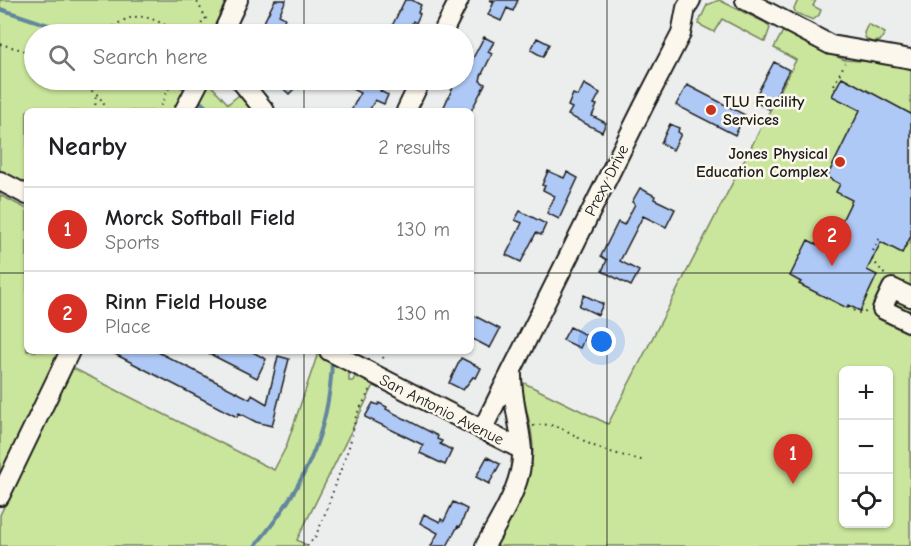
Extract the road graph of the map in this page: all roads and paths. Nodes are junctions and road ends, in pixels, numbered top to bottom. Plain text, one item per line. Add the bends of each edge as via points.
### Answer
1 (196, 0) edge
2 (238, 0) edge
3 (459, 0) edge
4 (745, 0) edge
5 (682, 3) edge
6 (117, 24) edge
7 (162, 24) edge
8 (201, 24) edge
9 (227, 24) edge
10 (447, 24) edge
11 (0, 44) edge
12 (24, 51) edge
13 (911, 59) edge
14 (846, 61) dead end
15 (836, 89) dead end
16 (91, 90) edge
17 (168, 90) edge
18 (195, 90) edge
19 (248, 90) edge
20 (416, 90) edge
21 (96, 94) junction
22 (95, 108) edge
23 (106, 108) edge
24 (159, 108) edge
25 (186, 108) edge
26 (262, 108) edge
27 (407, 108) edge
28 (0, 182) edge
29 (24, 194) edge
30 (881, 235) dead end
31 (873, 251) dead end
32 (872, 259) dead end
33 (888, 278) dead end
34 (911, 297) edge
35 (848, 307) dead end
36 (868, 312) dead end
37 (911, 323) edge
38 (69, 354) edge
39 (342, 354) edge
40 (383, 354) edge
41 (360, 358) edge
42 (512, 368) junction
43 (377, 376) junction
44 (482, 430) junction
45 (519, 430) junction
46 (522, 450) junction
47 (645, 461) dead end
48 (0, 496) edge
49 (307, 546) edge
50 (485, 546) edge

1 - 8 path via 206,18
2 - 9 street
3 - 10 street
4 - 13 street via 831,45
5 - 42 street, Prexy Drive via 681,34
6 - 7 path via 136,16
11 - 12 path
14 - 15 path via 833,87
16 - 21 path
17 - 24 path
18 - 25 street
19 - 26 street
20 - 27 street
21 - 22 path
21 - 23 path
28 - 29 street
30 - 31 path
32 - 33 path
34 - 37 street via 892,288 882,309
35 - 36 path via 858,313
38 - 48 street
39 - 41 street, San Antonio Avenue
40 - 43 path via 385,361
41 - 43 street, San Antonio Avenue
42 - 44 street, Prexy Drive
42 - 45 street, Prexy Drive via 511,389
43 - 44 street, San Antonio Avenue
43 - 49 path via 356,416 322,522
44 - 46 street, San Antonio Avenue
45 - 46 street, Prexy Drive
45 - 47 path via 543,424 561,427 596,448
46 - 50 street, Prexy Drive via 521,469

